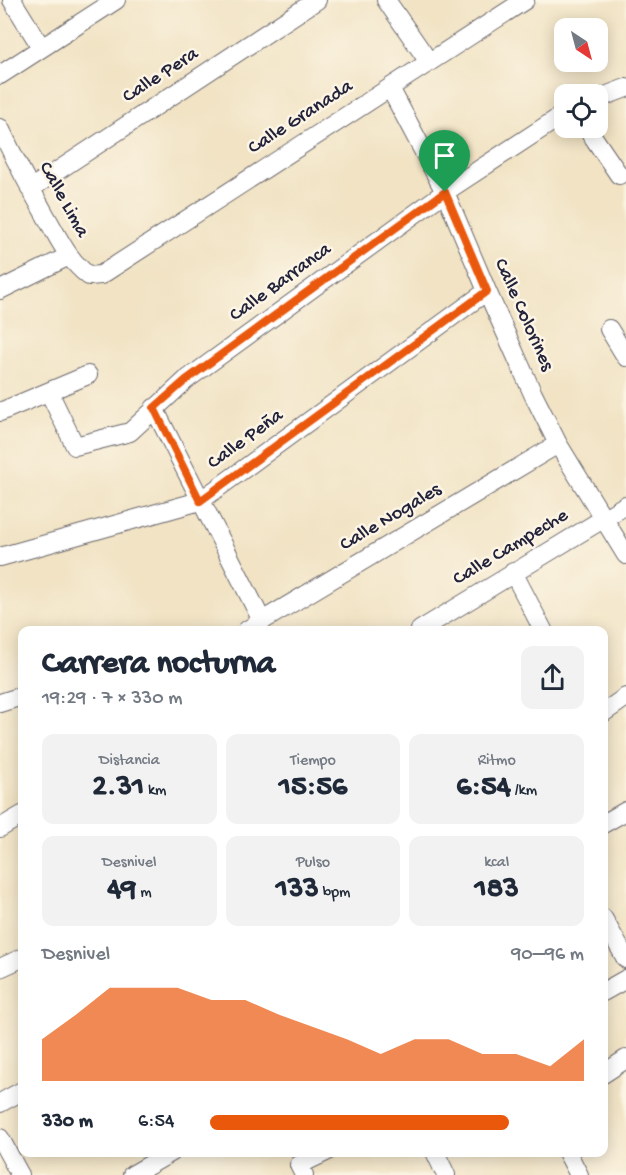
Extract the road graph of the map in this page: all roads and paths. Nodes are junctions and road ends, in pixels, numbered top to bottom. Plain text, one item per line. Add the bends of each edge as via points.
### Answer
1 (12, 0) edge
2 (116, 0) edge
3 (316, 0) edge
4 (386, 0) edge
5 (525, 0) edge
6 (41, 47) junction
7 (429, 62) junction
8 (0, 75) edge
9 (390, 88) junction
10 (626, 88) edge
11 (608, 95) edge
12 (554, 121) edge
13 (0, 128) edge
14 (594, 138) edge
15 (8, 165) edge
16 (619, 175) dead end
17 (30, 189) junction
18 (445, 192) junction
19 (69, 256) junction
20 (101, 275) joint
21 (0, 290) edge
22 (487, 291) junction
23 (609, 329) dead end
24 (626, 357) edge
25 (88, 375) dead end
26 (49, 392) junction
27 (154, 408) junction
28 (0, 412) edge
29 (558, 444) junction
30 (200, 501) junction
31 (626, 505) edge
32 (604, 518) junction
33 (626, 555) edge
34 (0, 558) edge
35 (513, 572) junction
36 (442, 624) edge
37 (254, 626) edge
38 (541, 626) edge
39 (626, 697) edge
40 (608, 710) edge
41 (626, 811) edge
42 (18, 817) edge
43 (608, 821) edge
44 (0, 828) edge
45 (608, 932) edge
46 (626, 958) edge
47 (18, 960) edge
48 (0, 968) edge
49 (626, 979) edge
50 (608, 989) edge
51 (626, 1059) edge
52 (608, 1071) edge
53 (18, 1093) edge
54 (0, 1103) edge
55 (0, 1138) edge
56 (319, 1157) edge
57 (438, 1157) edge
58 (570, 1157) edge
59 (165, 1162) edge
60 (302, 1170) edge
61 (20, 1175) edge
62 (132, 1175) edge
63 (447, 1175) edge
64 (579, 1175) edge

1 - 6 street
2 - 6 street
3 - 17 street, Calle Pera
4 - 7 street
5 - 7 street, Calle Granada
6 - 8 street
7 - 9 street, Calle Granada
9 - 18 street, Calle Colorines
9 - 20 street, Calle Granada
10 - 11 street
12 - 18 street, Calle Barranca
13 - 15 street, Calle Lima
14 - 16 street
15 - 17 street, Calle Lima
17 - 19 street, Calle Lima
18 - 22 street, Calle Colorines
18 - 27 street, Calle Barranca via 186,380
19 - 20 street, Calle Lima via 89,276
19 - 21 street
22 - 29 street, Calle Colorines
22 - 30 street, Calle Peña
23 - 24 street
25 - 26 street
26 - 27 street, Calle Barranca via 75,446 130,432
26 - 28 street
27 - 30 street
29 - 32 street, Calle Colorines
29 - 37 street, Calle Nogales
30 - 34 street, Calle Peña
30 - 37 street
31 - 32 street, Calle Campeche
32 - 33 street, Calle Colorines
32 - 35 street, Calle Campeche
35 - 36 street, Calle Campeche
35 - 38 street
39 - 40 street
41 - 43 street
42 - 44 street
45 - 46 street
47 - 48 street
49 - 50 street
51 - 52 street
53 - 54 street
55 - 61 street
56 - 60 street
57 - 63 street
58 - 64 street
59 - 62 street

